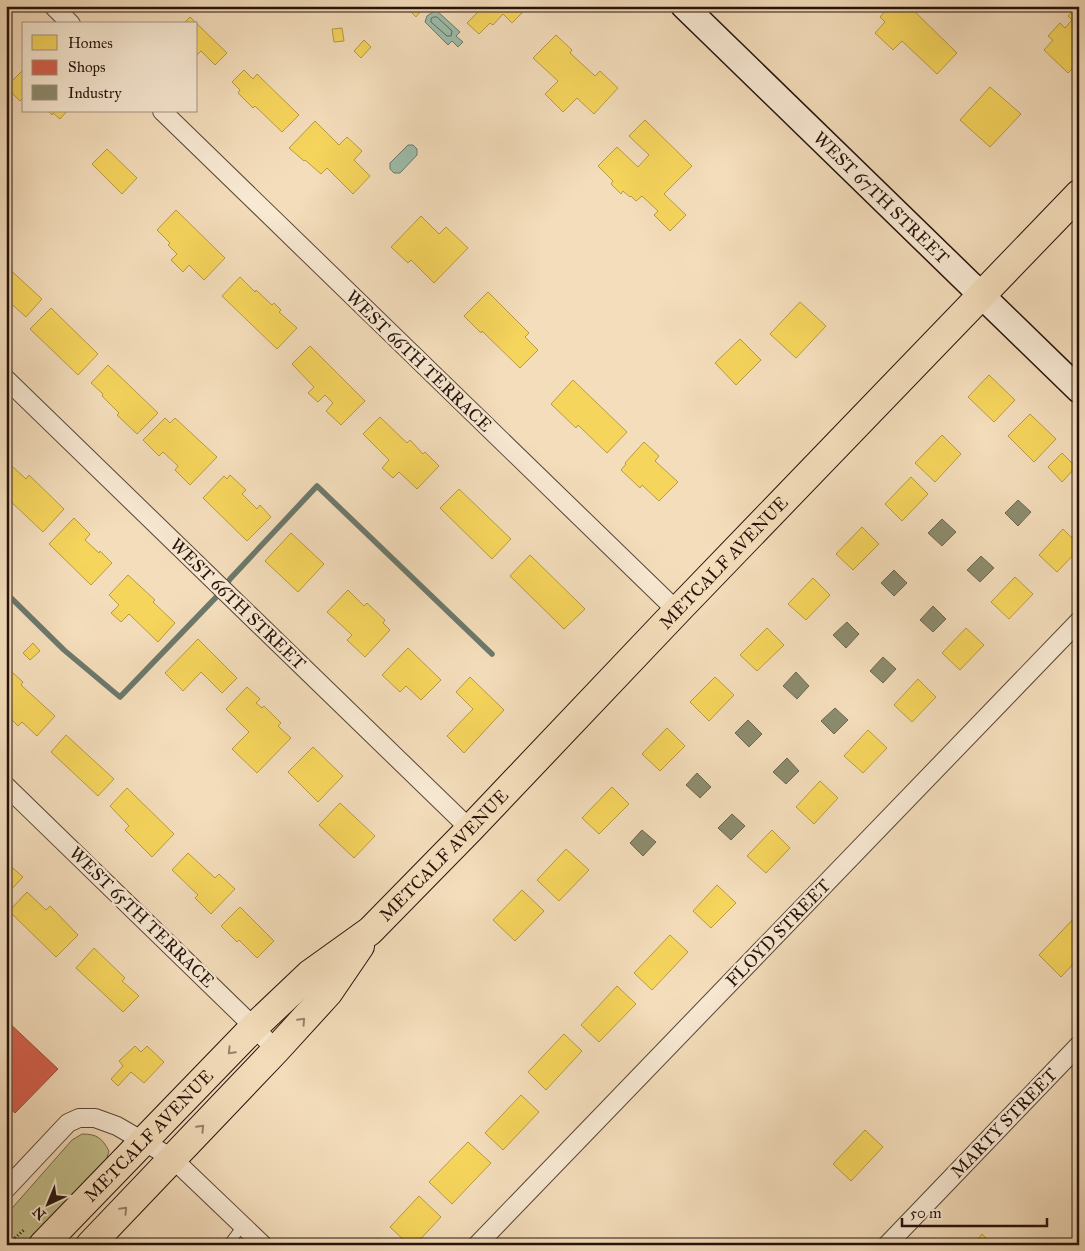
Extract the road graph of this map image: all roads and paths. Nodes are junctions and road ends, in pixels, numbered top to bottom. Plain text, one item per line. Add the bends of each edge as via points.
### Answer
1 (53, 6) edge
2 (684, 6) edge
3 (70, 22) edge
4 (163, 112) edge
5 (1079, 194) edge
6 (981, 295) junction
7 (6, 379) edge
8 (1079, 390) edge
9 (677, 611) junction
10 (1079, 621) edge
11 (6, 786) edge
12 (470, 829) junction
13 (370, 931) junction
14 (254, 1027) junction
15 (1079, 1045) edge
16 (276, 1050) junction
17 (143, 1142) junction
18 (172, 1158) junction
19 (6, 1189) edge
20 (243, 1225) junction
21 (43, 1245) edge
22 (90, 1245) edge
23 (228, 1245) edge
24 (263, 1245) edge
25 (477, 1245) edge
26 (887, 1245) edge

1 - 3 street
2 - 6 street, WEST 67TH STREET
4 - 9 street, WEST 66TH TERRACE
5 - 6 main road, METCALF AVENUE
6 - 8 street, WEST 67TH STREET
6 - 9 main road, METCALF AVENUE
7 - 12 street, WEST 66TH STREET
9 - 12 main road, METCALF AVENUE
10 - 25 street, FLOYD STREET
11 - 14 street, WEST 65TH TERRACE
12 - 13 main road, METCALF AVENUE
13 - 14 main road, METCALF AVENUE via 310,974
16 -> 13 main road, METCALF AVENUE via 328,993
14 - 16 street, WEST 65TH TERRACE
14 -> 17 main road, METCALF AVENUE
15 - 26 street, MARTY STREET
18 -> 16 main road, METCALF AVENUE
17 - 18 street
17 - 19 street via 117,1126 95,1118 79,1118 68,1123
17 - 21 main road, METCALF AVENUE
18 - 20 street
22 -> 18 main road, METCALF AVENUE
20 - 23 lane
20 - 24 street

